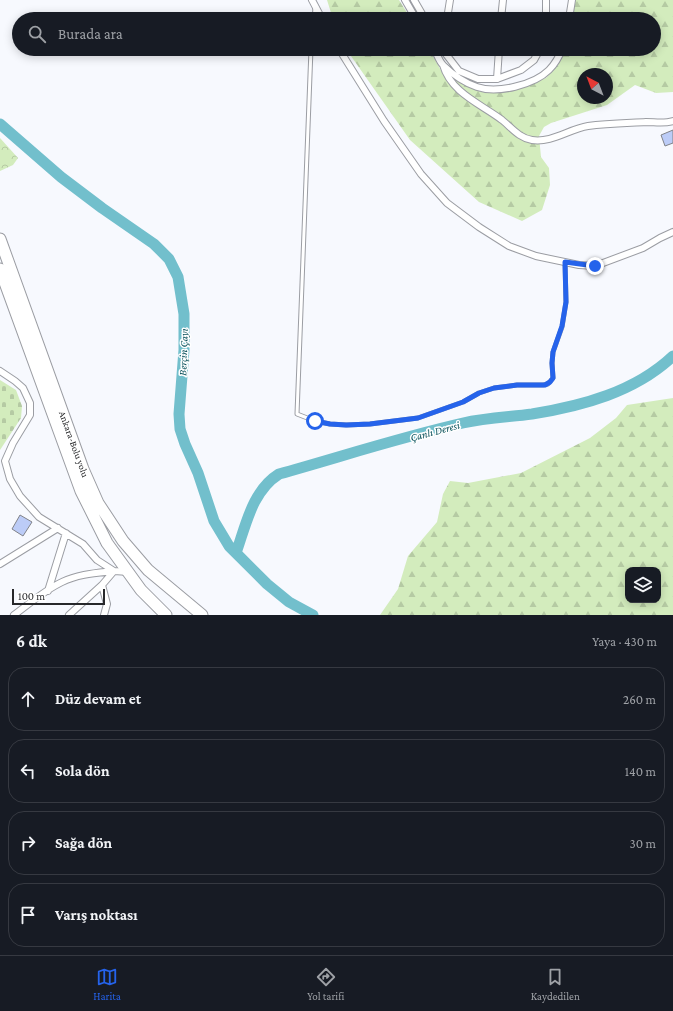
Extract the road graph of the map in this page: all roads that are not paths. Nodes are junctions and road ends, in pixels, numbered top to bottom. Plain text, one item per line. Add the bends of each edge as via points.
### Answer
1 (404, 0) edge
2 (414, 0) edge
3 (450, 0) edge
4 (502, 0) edge
5 (546, 0) edge
6 (572, 0) edge
7 (314, 3) edge
8 (318, 12) edge
9 (412, 12) edge
10 (421, 12) edge
11 (448, 12) edge
12 (501, 12) edge
13 (546, 12) edge
14 (570, 12) edge
15 (311, 56) edge
16 (343, 56) edge
17 (438, 56) edge
18 (447, 56) edge
19 (499, 56) edge
20 (536, 56) edge
21 (558, 56) edge
22 (443, 65) junction
23 (497, 79) junction
24 (673, 121) edge
25 (673, 232) edge
26 (0, 239) edge
27 (565, 262) junction
28 (0, 269) edge
29 (0, 371) edge
30 (7, 468) junction
31 (0, 470) edge
32 (58, 528) junction
33 (66, 533) junction
34 (0, 564) edge
35 (114, 571) junction
36 (129, 572) junction
37 (102, 585) junction
38 (48, 591) junction
39 (14, 615) edge
40 (68, 615) edge
41 (104, 615) edge
42 (166, 615) edge
43 (202, 615) edge

1 - 9 street
2 - 10 street
3 - 11 street
4 - 12 street
5 - 13 street
6 - 14 street
7 - 8 street
15 - 27 lane via 297,414 330,424 370,424 418,418 494,388 548,384 553,378 553,352 562,326 566,302
16 - 27 street via 421,174 447,203 509,246 536,256
17 - 22 street
18 - 23 street via 459,71 478,79
19 - 23 street
20 - 23 street via 521,70
21 - 22 street via 553,66 542,75 522,84 494,90 472,85
22 - 24 street via 454,84 465,94 528,139 544,140 587,126
25 - 27 street via 643,248 595,266
26 - 43 highway, Ankara-Bolu yolu via 83,469 98,503 148,570
28 - 36 highway, Ankara-Bolu yolu via 81,491 107,543
29 - 30 street via 23,388 30,403 30,415 13,443 6,461
30 - 31 street
30 - 32 street via 20,496 39,516
32 - 33 street
32 - 34 street
33 - 35 street
33 - 38 street
35 - 36 street
35 - 37 street
35 - 38 street via 87,574 63,582
36 - 42 highway, Ankara-Bolu yolu via 141,590
37 - 40 street
37 - 41 street via 107,604
38 - 39 street

